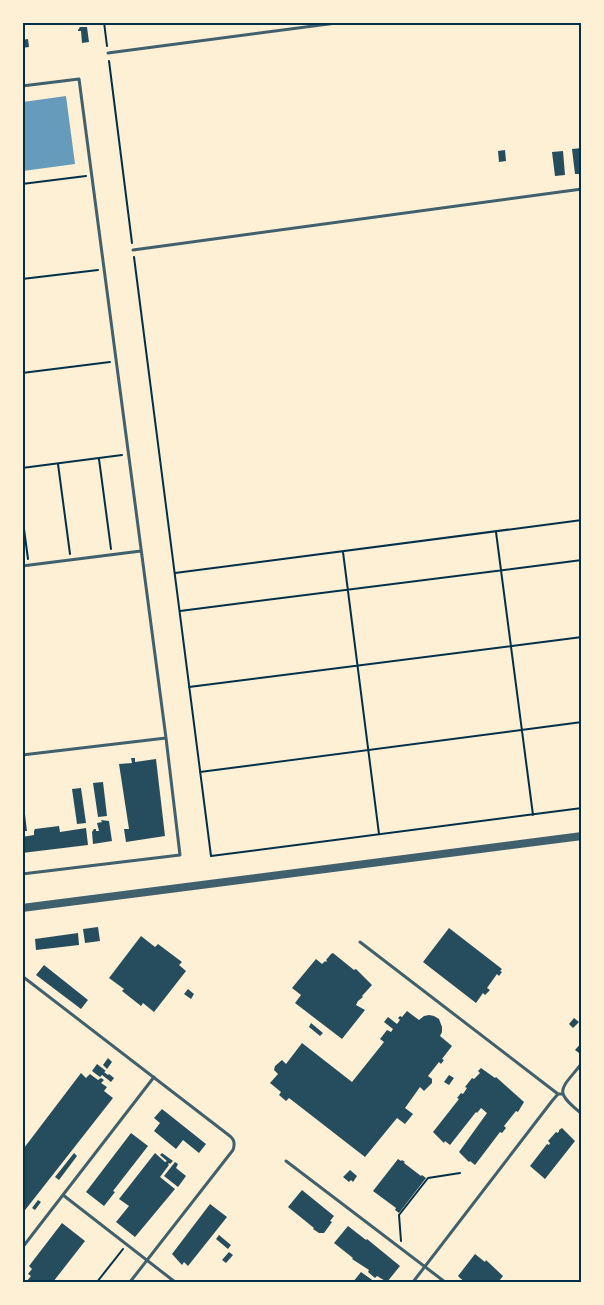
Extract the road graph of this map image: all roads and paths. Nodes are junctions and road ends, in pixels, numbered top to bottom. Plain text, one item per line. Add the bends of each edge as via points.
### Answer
1 (104, 22) edge
2 (344, 22) edge
3 (108, 53) junction
4 (22, 86) edge
5 (91, 176) junction
6 (22, 184) edge
7 (582, 189) edge
8 (133, 250) junction
9 (104, 269) junction
10 (22, 279) edge
11 (116, 361) junction
12 (22, 373) edge
13 (128, 454) junction
14 (99, 458) junction
15 (58, 463) junction
16 (22, 468) edge
17 (22, 514) edge
18 (582, 520) edge
19 (496, 531) junction
20 (141, 550) junction
21 (343, 551) junction
22 (112, 554) junction
23 (70, 560) junction
24 (582, 560) edge
25 (29, 565) junction
26 (22, 566) edge
27 (501, 570) junction
28 (175, 573) junction
29 (348, 590) junction
30 (180, 611) junction
31 (582, 637) edge
32 (511, 646) junction
33 (358, 666) junction
34 (189, 687) junction
35 (582, 722) edge
36 (522, 730) junction
37 (166, 738) junction
38 (369, 750) junction
39 (22, 755) edge
40 (200, 772) junction
41 (582, 808) edge
42 (533, 815) junction
43 (379, 834) junction
44 (582, 836) edge
45 (22, 874) edge
46 (22, 908) edge
47 (360, 942) dead end
48 (22, 976) edge
49 (582, 1063) edge
50 (154, 1077) junction
51 (558, 1094) junction
52 (563, 1094) junction
53 (582, 1114) edge
54 (286, 1161) dead end
55 (460, 1173) dead end
56 (63, 1195) junction
57 (126, 1245) junction
58 (22, 1248) edge
59 (402, 1250) junction
60 (147, 1261) junction
61 (425, 1268) junction
62 (97, 1282) edge
63 (130, 1282) edge
64 (176, 1282) edge
65 (413, 1282) edge
66 (445, 1282) edge

1 - 3 path
2 - 3 lane
3 - 8 path
4 - 5 lane via 79,79
5 - 6 path
5 - 9 lane
7 - 8 lane
8 - 28 path
9 - 10 path
9 - 11 lane
11 - 12 path
11 - 13 lane
13 - 14 path
13 - 20 lane
14 - 15 path
14 - 22 path
15 - 16 path
15 - 23 path
17 - 25 path
18 - 19 path
19 - 21 path
19 - 27 path
20 - 22 lane
20 - 37 lane
21 - 28 path
21 - 29 path
22 - 23 lane
23 - 25 lane
24 - 27 path
25 - 26 lane
27 - 29 path
27 - 32 path
28 - 30 path
29 - 30 path
29 - 33 path
30 - 34 path
31 - 32 path
32 - 33 path
32 - 36 path
33 - 34 path
33 - 38 path
34 - 40 path
35 - 36 path
36 - 38 path
36 - 42 path
37 - 39 lane
37 - 45 lane via 180,855
38 - 40 path
38 - 43 path
40 - 43 path via 211,856
41 - 42 path
42 - 43 path
44 - 46 street
47 - 51 lane
48 - 50 lane
49 - 52 lane via 564,1086
50 - 56 lane
50 - 60 lane via 231,1137 235,1145
51 - 52 lane
51 - 61 lane
52 - 53 lane
54 - 59 lane
55 - 59 path via 428,1178 399,1215
56 - 57 lane
56 - 58 lane
57 - 60 lane
57 - 62 path
59 - 61 lane
60 - 63 lane
60 - 64 lane
61 - 65 lane
61 - 66 lane

